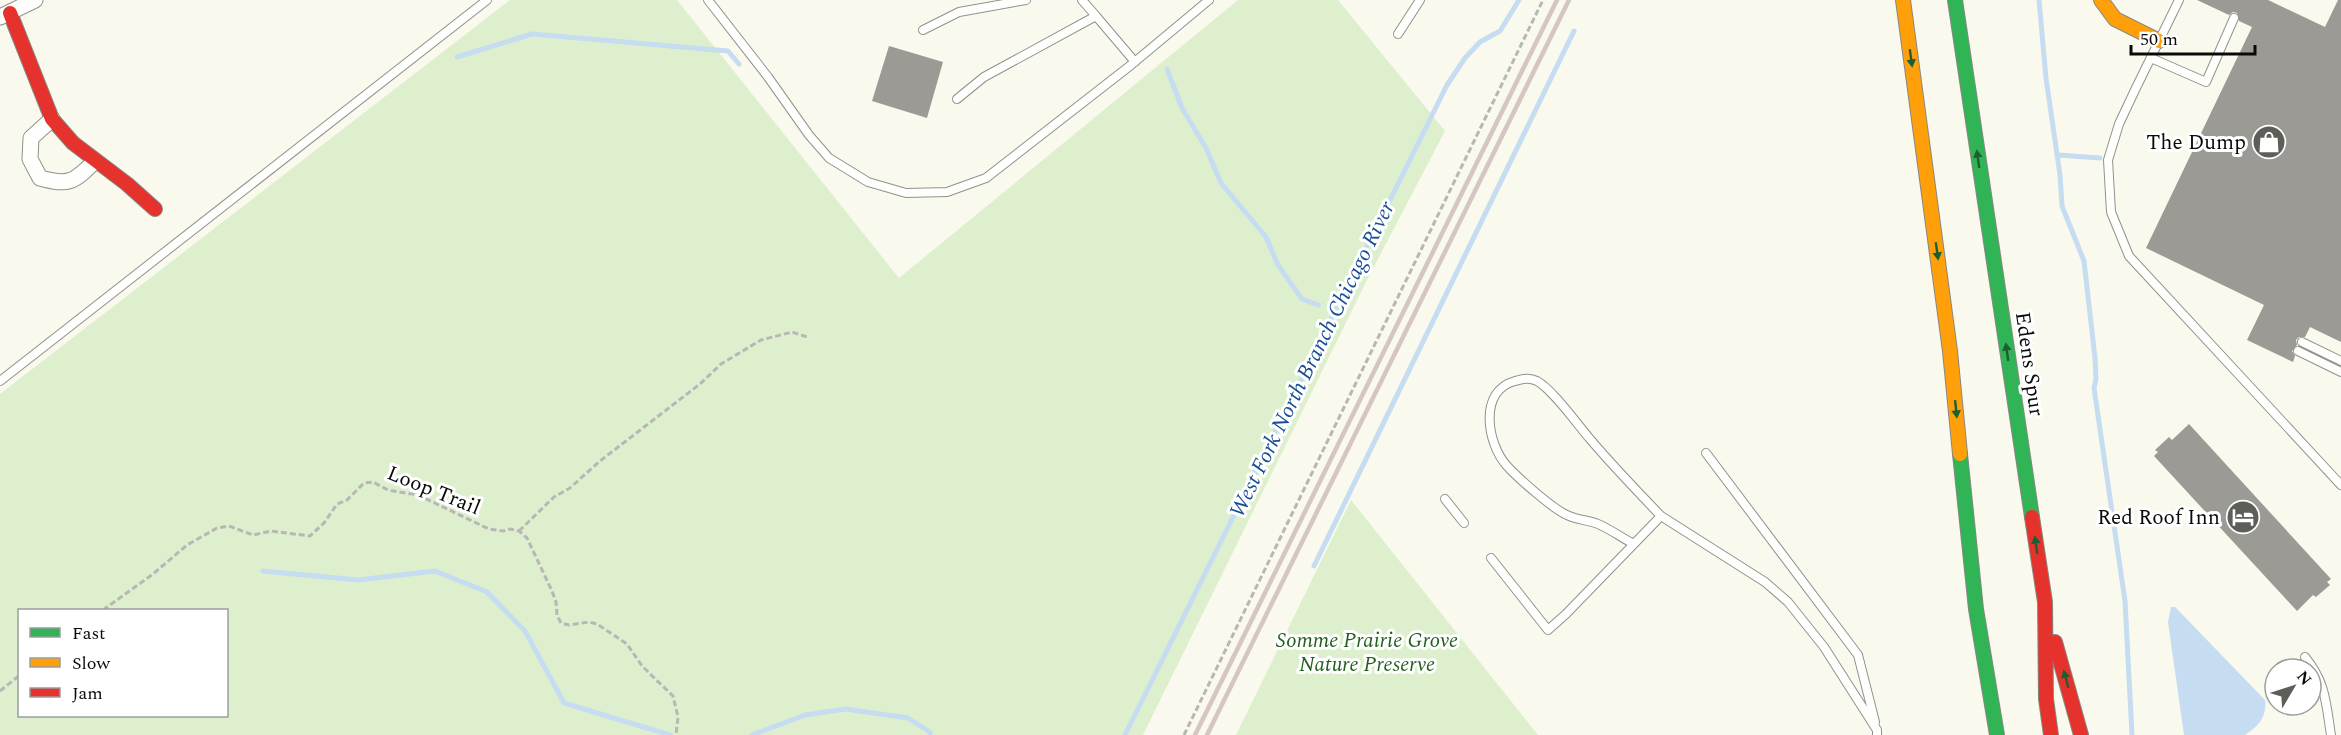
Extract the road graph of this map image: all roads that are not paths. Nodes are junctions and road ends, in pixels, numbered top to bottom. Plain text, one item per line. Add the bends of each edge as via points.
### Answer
1 (35, 0) edge
2 (487, 0) edge
3 (708, 0) edge
4 (1026, 0) edge
5 (1083, 0) edge
6 (1209, 0) edge
7 (1420, 0) edge
8 (1903, 0) edge
9 (1955, 0) edge
10 (2101, 0) edge
11 (2179, 0) edge
12 (5, 15) edge
13 (1096, 16) junction
14 (2234, 18) dead end
15 (923, 30) dead end
16 (1398, 34) dead end
17 (2159, 41) junction
18 (2151, 57) junction
19 (1135, 62) junction
20 (957, 99) dead end
21 (52, 119) junction
22 (95, 161) junction
23 (154, 209) dead end
24 (2302, 342) dead end
25 (2298, 351) dead end
26 (2341, 361) edge
27 (2341, 372) edge
28 (0, 381) edge
29 (1706, 453) dead end
30 (2341, 485) edge
31 (1445, 499) dead end
32 (1661, 516) junction
33 (1464, 523) dead end
34 (1634, 544) junction
35 (1491, 558) dead end
36 (2045, 602) junction
37 (1976, 609) junction
38 (2323, 684) edge
39 (1877, 732) edge
40 (1989, 735) edge
41 (1997, 735) edge
42 (2051, 735) edge
43 (2081, 735) edge
44 (2331, 735) edge

1 - 12 street
2 - 28 lane
3 - 19 lane via 829,158 868,182 906,192 947,192 986,178
4 - 15 lane via 959,12
5 - 13 lane
6 - 19 lane
7 - 16 lane
8 -> 37 main road via 1950,351
36 -> 9 main road, Edens Spur
10 - 17 main road via 2115,19
11 - 17 lane
12 - 21 main road
13 - 19 lane
13 - 20 lane via 984,78
14 - 18 lane via 2206,82
17 - 18 lane
18 - 30 lane via 2108,160 2111,212 2129,256
21 - 22 main road
21 - 22 street via 31,138 30,159 40,178 61,184 80,176
22 - 23 main road via 127,183
24 - 26 lane
25 - 27 lane
29 - 39 lane via 1858,655
31 - 33 lane
32 - 34 lane
32 - 34 lane via 1537,381 1526,378 1510,382 1496,394 1489,422 1505,464 1566,515 1599,524
32 - 39 lane via 1765,582 1788,602 1824,648
34 - 35 lane via 1548,630
36 - 42 main road, Edens Spur via 2046,699
43 -> 36 main road
37 - 40 main road
37 - 41 main road
38 - 44 lane

